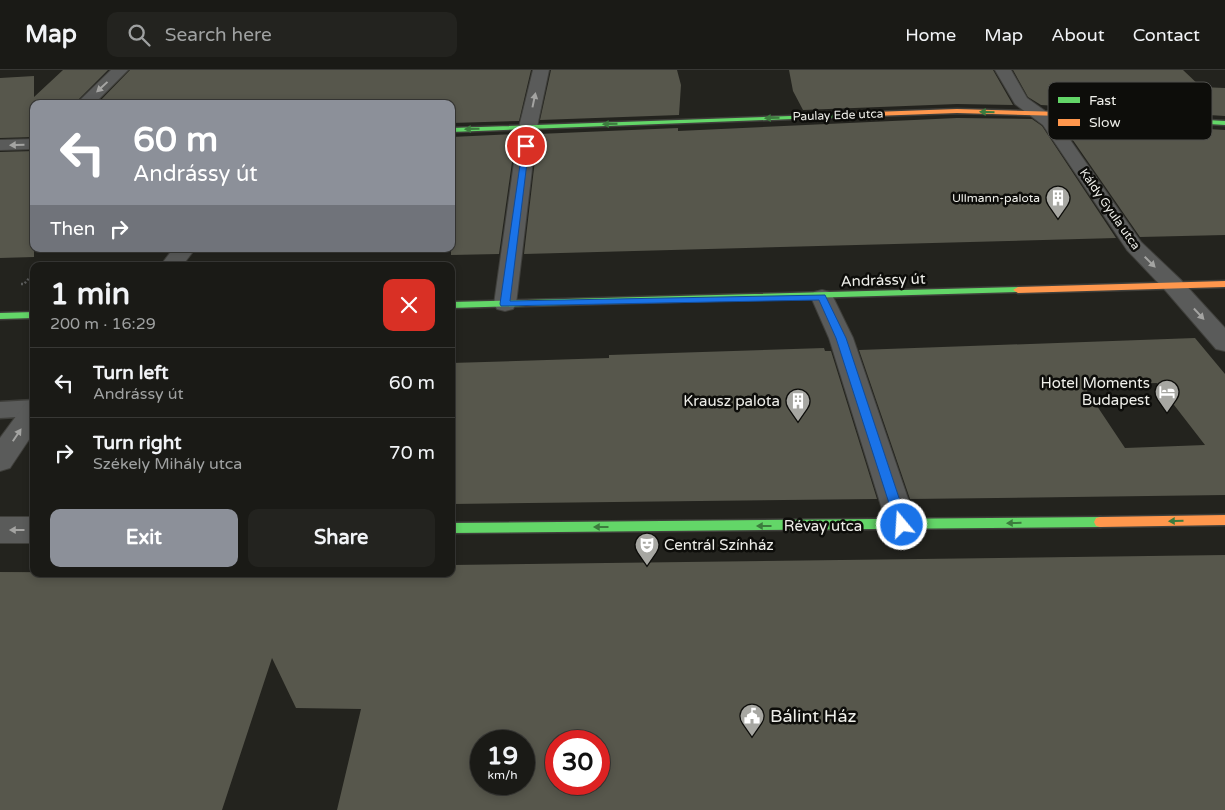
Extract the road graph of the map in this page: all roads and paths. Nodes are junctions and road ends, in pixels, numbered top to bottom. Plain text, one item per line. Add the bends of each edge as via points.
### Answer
1 (120, 70) edge
2 (541, 70) edge
3 (1003, 70) edge
4 (88, 100) edge
5 (1036, 112) junction
6 (1048, 113) edge
7 (1048, 121) edge
8 (1212, 122) edge
9 (1225, 123) edge
10 (528, 126) junction
11 (455, 130) edge
12 (1061, 140) edge
13 (30, 144) edge
14 (0, 145) edge
15 (182, 252) edge
16 (174, 262) edge
17 (30, 277) edge
18 (24, 284) dead end
19 (1225, 284) edge
20 (1173, 285) junction
21 (822, 297) junction
22 (504, 304) junction
23 (455, 305) edge
24 (30, 315) edge
25 (0, 316) edge
26 (1225, 343) edge
27 (30, 409) edge
28 (0, 410) edge
29 (30, 415) edge
30 (0, 460) edge
31 (1225, 520) edge
32 (902, 525) junction
33 (455, 528) edge
34 (0, 530) edge
35 (30, 530) edge

1 -> 4 street
10 -> 2 street
3 - 5 street, Káldy Gyula utca via 1021,101
5 - 6 street, Paulay Ede utca
5 -> 7 street, Káldy Gyula utca
5 -> 10 street, Paulay Ede utca via 925,112
8 - 9 street, Paulay Ede utca
10 -> 11 street, Paulay Ede utca
10 - 22 street
12 -> 20 street, Káldy Gyula utca via 1134,246
13 -> 14 street
15 - 16 street
17 - 18 path
19 - 20 street, Andrássy út
20 - 21 street, Andrássy út
20 -> 26 street, Káldy Gyula utca
21 - 22 street, Andrássy út
21 - 32 street via 841,338
22 - 23 street, Andrássy út
24 - 25 street
27 - 28 lane
30 -> 29 street
31 -> 32 street, Révay utca
32 -> 33 street, Révay utca
35 -> 34 street

